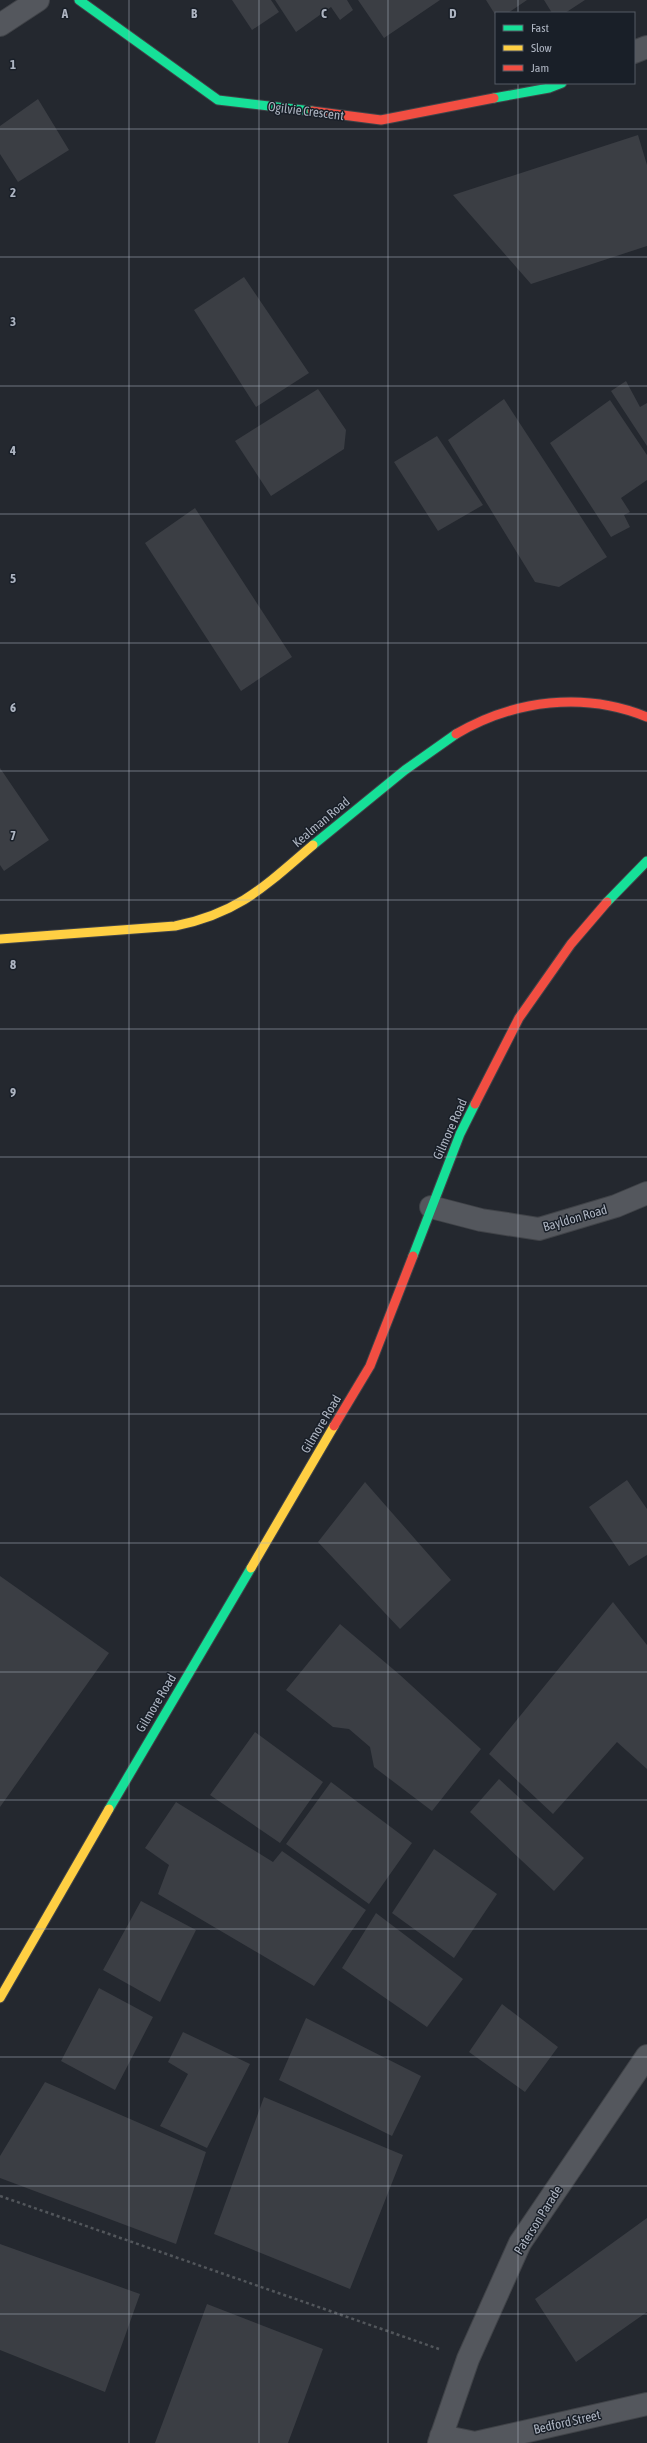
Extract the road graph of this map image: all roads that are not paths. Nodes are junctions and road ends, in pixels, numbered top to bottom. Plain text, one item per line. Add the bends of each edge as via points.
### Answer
1 (38, 0) edge
2 (79, 0) edge
3 (0, 25) edge
4 (647, 47) edge
5 (635, 52) edge
6 (560, 84) edge
7 (647, 717) edge
8 (647, 861) edge
9 (0, 939) edge
10 (647, 1193) edge
11 (431, 1207) junction
12 (0, 1998) edge
13 (647, 2056) edge
14 (647, 2404) edge
15 (440, 2439) edge

1 - 3 street
2 - 6 street, Ogilvie Crescent via 218,100 381,120 550,88
4 - 5 street
7 - 9 street, Kealman Road via 610,707 559,702 530,704 482,718 457,731 420,757 256,894 223,914 202,922 175,926
8 - 11 street, Gilmore Road via 599,910 571,944 519,1018 460,1134
10 - 11 street, Bayldon Road via 616,1206 539,1229 481,1220
11 - 12 street, Gilmore Road via 370,1366 55,1900
13 - 15 street, Paterson Parade via 520,2243 468,2359
14 - 15 street, Bedford Street via 475,2442

